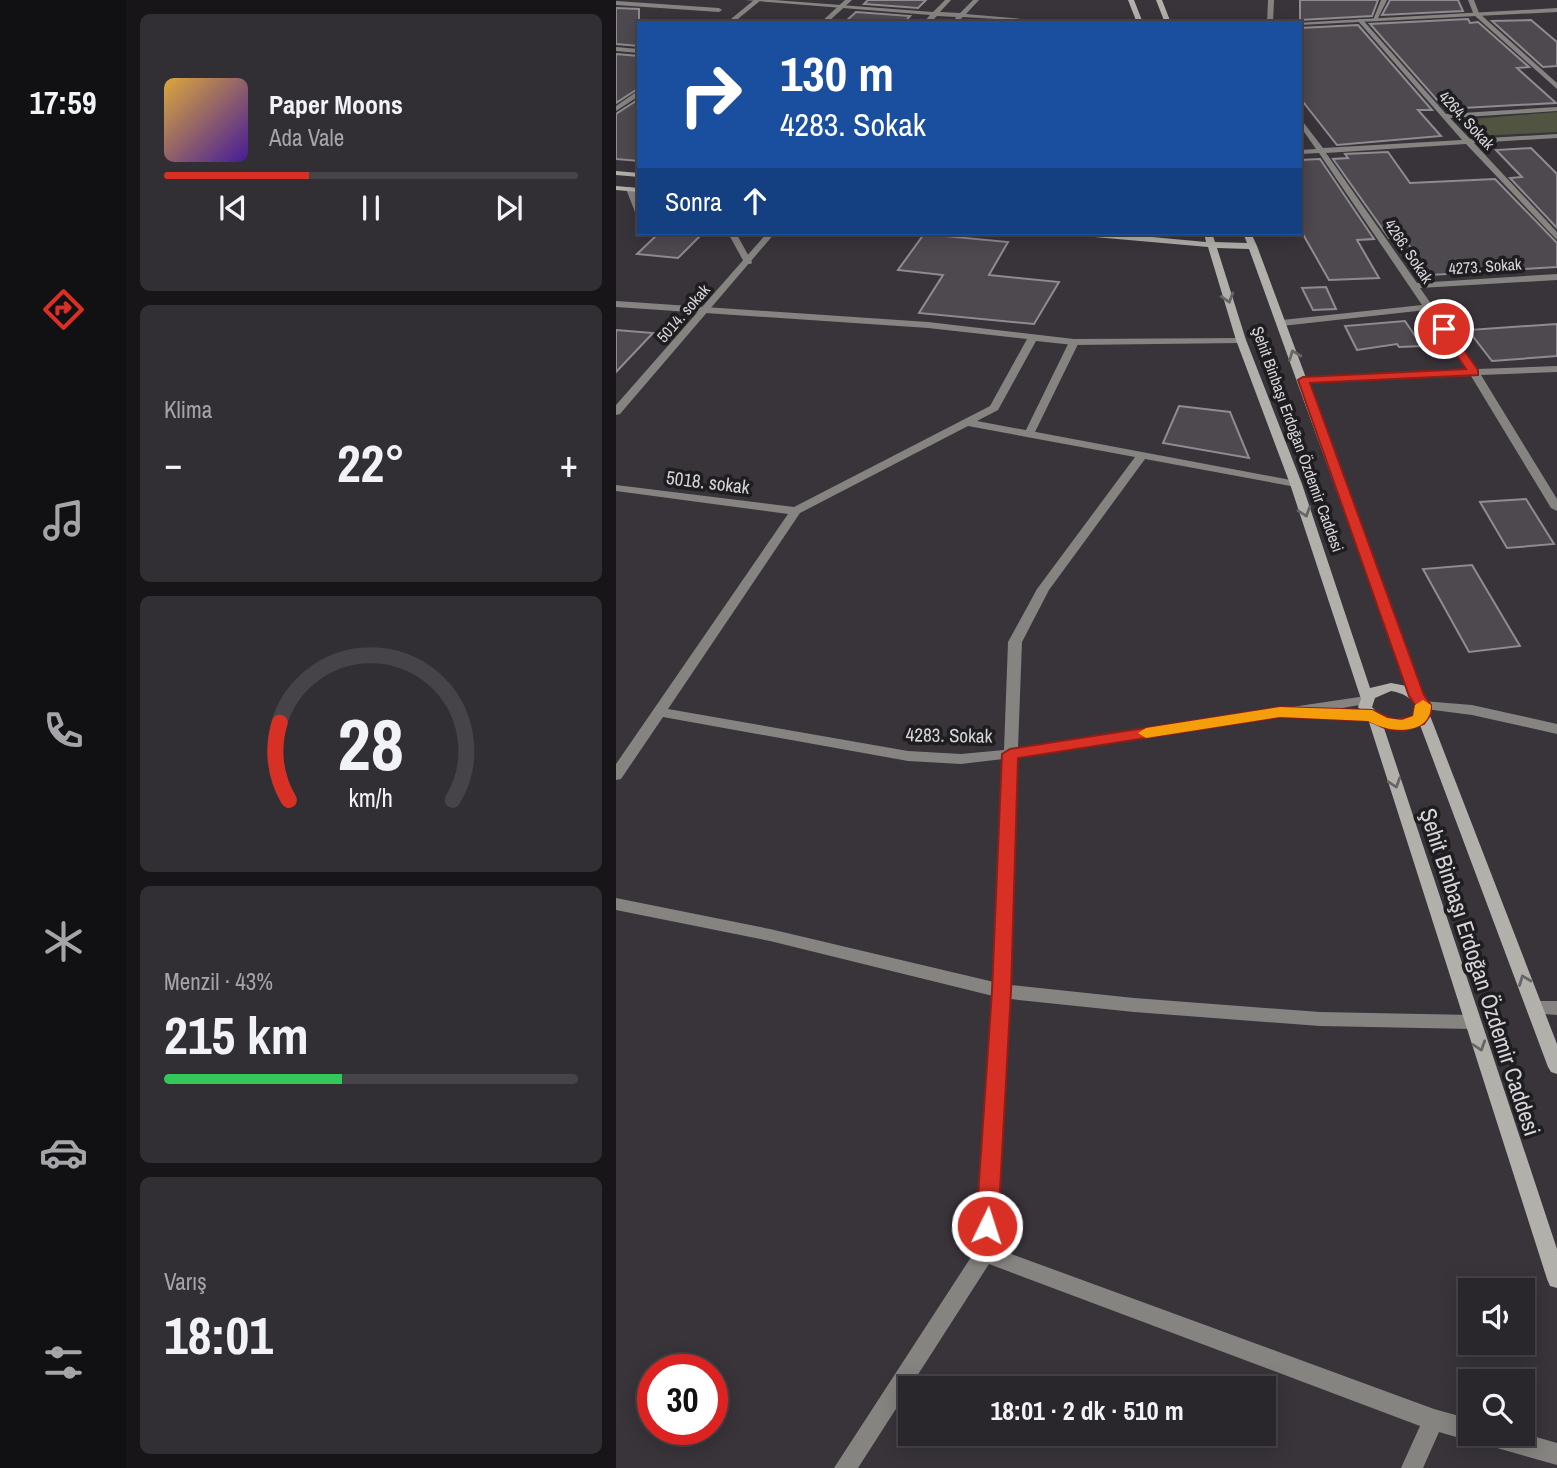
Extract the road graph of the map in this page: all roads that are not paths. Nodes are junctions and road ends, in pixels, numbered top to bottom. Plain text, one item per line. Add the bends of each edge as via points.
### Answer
1 (695, 0) edge
2 (748, 0) edge
3 (758, 0) edge
4 (849, 0) edge
5 (948, 0) edge
6 (976, 0) edge
7 (1131, 0) edge
8 (1159, 0) edge
9 (1271, 0) edge
10 (1384, 0) edge
11 (1471, 0) edge
12 (616, 3) edge
13 (842, 6) junction
14 (683, 8) junction
15 (719, 10) dead end
16 (1557, 10) edge
17 (936, 12) junction
18 (964, 14) junction
19 (1476, 14) junction
20 (1375, 19) junction
21 (1360, 20) junction
22 (732, 21) edge
23 (825, 21) edge
24 (928, 21) edge
25 (957, 21) edge
26 (1043, 21) edge
27 (1139, 21) edge
28 (1167, 21) edge
29 (1270, 21) edge
30 (1302, 23) edge
31 (616, 49) edge
32 (637, 51) edge
33 (1557, 87) edge
34 (637, 93) edge
35 (618, 106) edge
36 (1557, 109) edge
37 (1444, 116) junction
38 (1302, 123) edge
39 (1557, 136) edge
40 (1468, 141) junction
41 (1321, 150) junction
42 (1302, 152) edge
43 (616, 173) edge
44 (637, 176) edge
45 (616, 188) edge
46 (634, 189) edge
47 (733, 235) edge
48 (769, 235) edge
49 (1103, 235) edge
50 (1209, 235) edge
51 (1248, 235) edge
52 (1557, 237) edge
53 (1213, 246) junction
54 (1252, 246) junction
55 (748, 262) junction
56 (1557, 277) edge
57 (1415, 286) junction
58 (616, 304) edge
59 (1429, 307) junction
60 (706, 311) junction
61 (1282, 323) junction
62 (1033, 338) junction
63 (1241, 341) junction
64 (1074, 342) junction
65 (1557, 369) edge
66 (1474, 373) junction
67 (1303, 380) junction
68 (616, 412) edge
69 (970, 423) junction
70 (1029, 434) junction
71 (1142, 455) junction
72 (1296, 484) junction
73 (616, 488) edge
74 (1557, 508) edge
75 (796, 512) junction
76 (1366, 699) junction
77 (1421, 705) junction
78 (659, 712) junction
79 (1280, 712) junction
80 (1373, 717) junction
81 (1557, 729) edge
82 (1010, 754) junction
83 (616, 775) edge
84 (616, 904) edge
85 (1002, 991) junction
86 (1557, 1007) edge
87 (1535, 1008) junction
88 (1472, 1022) junction
89 (1557, 1067) edge
90 (985, 1253) junction
91 (1557, 1279) edge
92 (1434, 1420) junction
93 (1458, 1427) edge
94 (1529, 1446) edge
95 (1557, 1454) edge
96 (845, 1468) edge
97 (1412, 1468) edge

1 - 14 street
2 - 3 street
3 - 13 street
3 - 22 street
4 - 13 street
5 - 17 street
6 - 18 street
7 - 27 main road
8 - 28 main road
9 - 29 street
10 - 20 street
11 - 19 street
12 - 14 street
13 - 17 street
13 - 23 street
14 - 15 street
16 - 19 street
17 - 18 street
17 - 24 street
18 - 25 street
18 - 26 street
19 - 20 street
19 - 33 street
20 - 21 street
21 - 30 street
21 - 37 street, 4264. Sokak
31 - 32 street
34 - 35 street
36 - 37 street
37 - 40 street, 4264. Sokak
38 - 41 street, 4266. Sokak
39 - 40 street
40 - 41 street
40 - 52 street, 4264. Sokak
41 - 42 street
41 - 57 street, 4266. Sokak
43 - 44 main road
45 - 46 main road
47 - 55 street
48 - 55 street, 5014. sokak
49 - 53 main road
50 - 53 main road, Şehit Binbaşı Erdoğan Özdemir Caddesi
51 - 54 main road, Şehit Binbaşı Erdoğan Özdemir Caddesi
53 - 54 main road
53 -> 63 main road, Şehit Binbaşı Erdoğan Özdemir Caddesi
54 - 61 main road, Şehit Binbaşı Erdoğan Özdemir Caddesi
55 - 60 street, 5014. sokak
56 - 57 street, 4273. Sokak
57 - 59 street, 4266. Sokak
58 - 60 street
59 - 61 street
59 - 66 street, 4266. Sokak
60 - 62 street via 928,325
60 - 68 street, 5014. sokak
67 -> 61 main road, Şehit Binbaşı Erdoğan Özdemir Caddesi
62 - 64 street
62 - 69 street via 994,408
63 - 64 street
63 - 72 main road, Şehit Binbaşı Erdoğan Özdemir Caddesi
64 - 70 street
65 - 66 street
66 - 67 street
66 - 74 street, 4266. Sokak
67 - 77 main road, Şehit Binbaşı Erdoğan Özdemir Caddesi
69 - 70 street
69 - 75 street
70 - 71 street
71 - 72 street
71 - 82 street via 1043,589 1015,642
72 -> 76 main road, Şehit Binbaşı Erdoğan Özdemir Caddesi
73 - 75 street, 5018. sokak
75 - 78 street
76 - 77 main road via 1374,691 1391,687
76 - 79 street, 4283. Sokak
76 - 80 main road via 1365,707
77 - 80 main road via 1419,720 1403,726
77 - 81 street via 1472,710
87 -> 77 main road, Şehit Binbaşı Erdoğan Özdemir Caddesi
78 - 82 street, 4283. Sokak via 908,756 961,759
78 - 83 street
79 - 80 street, 4283. Sokak
79 - 82 street, 4283. Sokak
80 -> 88 main road, Şehit Binbaşı Erdoğan Özdemir Caddesi
82 - 85 street
84 - 85 street via 770,935
85 - 88 street via 1320,1019
85 - 90 street
86 - 87 street
87 - 89 main road, Şehit Binbaşı Erdoğan Özdemir Caddesi
88 -> 91 main road, Şehit Binbaşı Erdoğan Özdemir Caddesi
90 - 92 street
90 - 96 street
92 - 93 street
92 - 97 street
94 - 95 street

